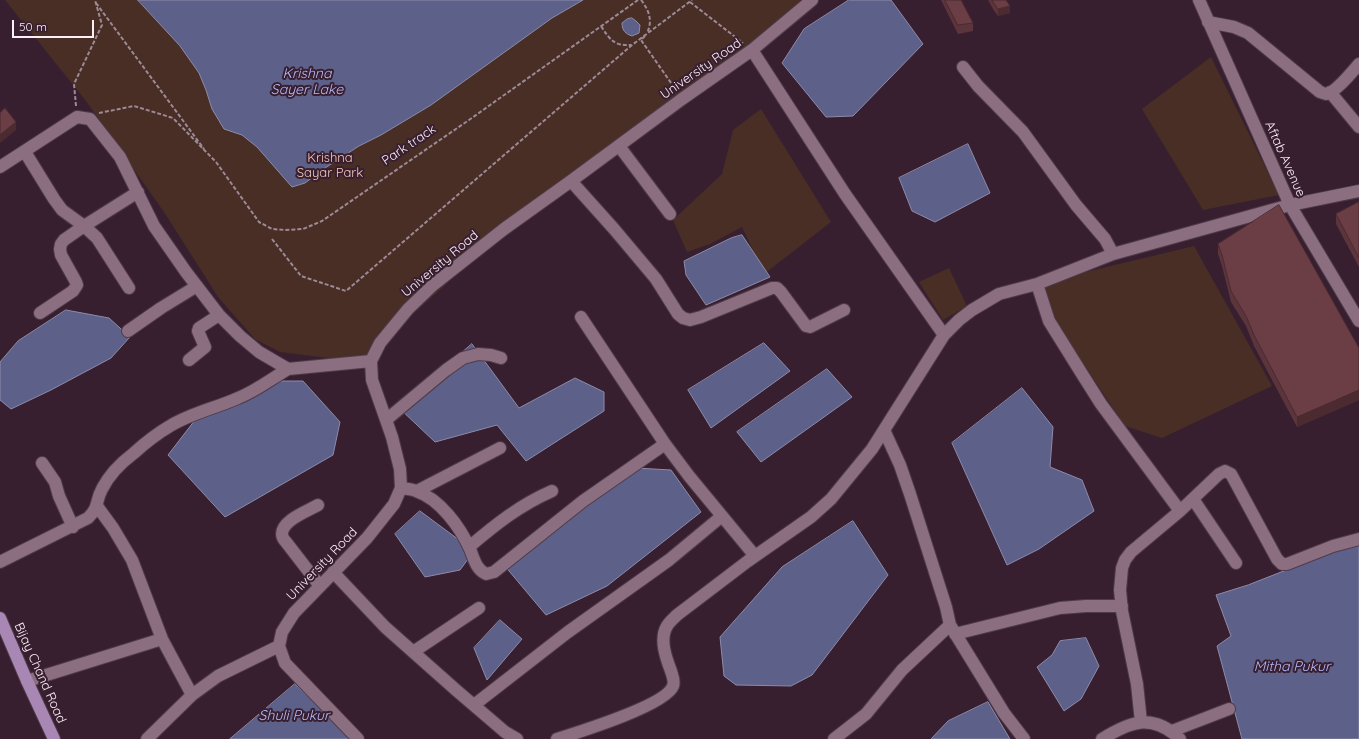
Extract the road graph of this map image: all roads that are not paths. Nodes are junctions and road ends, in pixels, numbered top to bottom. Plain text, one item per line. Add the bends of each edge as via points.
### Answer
1 (812, 0) edge
2 (1199, 0) edge
3 (1208, 22) junction
4 (752, 50) junction
5 (1359, 64) edge
6 (963, 66) dead end
7 (1330, 92) junction
8 (1359, 127) edge
9 (619, 146) junction
10 (25, 152) junction
11 (0, 167) edge
12 (571, 181) junction
13 (1359, 191) edge
14 (138, 192) junction
15 (1290, 205) junction
16 (670, 214) dead end
17 (84, 226) junction
18 (1112, 254) junction
19 (1037, 284) junction
20 (197, 286) junction
21 (129, 288) dead end
22 (844, 310) dead end
23 (40, 313) dead end
24 (219, 315) junction
25 (581, 317) dead end
26 (1359, 322) edge
27 (128, 331) dead end
28 (944, 336) junction
29 (500, 358) dead end
30 (189, 360) dead end
31 (371, 361) junction
32 (288, 369) junction
33 (386, 420) junction
34 (884, 430) junction
35 (665, 444) junction
36 (500, 448) dead end
37 (42, 463) dead end
38 (401, 488) junction
39 (417, 491) junction
40 (552, 491) dead end
41 (1192, 500) junction
42 (318, 505) dead end
43 (97, 506) junction
44 (1180, 511) junction
45 (722, 516) junction
46 (73, 527) junction
47 (1359, 540) edge
48 (469, 547) junction
49 (755, 556) junction
50 (0, 562) edge
51 (1236, 563) dead end
52 (333, 572) junction
53 (320, 586) junction
54 (1122, 606) junction
55 (479, 608) dead end
56 (1, 624) edge
57 (952, 630) junction
58 (162, 639) junction
59 (279, 646) junction
60 (413, 652) junction
61 (27, 681) junction
62 (192, 695) junction
63 (474, 705) junction
64 (1229, 709) dead end
65 (1141, 722) junction
66 (584, 735) edge
67 (1176, 735) edge
68 (54, 739) edge
69 (146, 739) edge
70 (358, 739) edge
71 (517, 739) edge
72 (557, 739) edge
73 (834, 739) edge
74 (1024, 739) edge
75 (1102, 739) edge

1 - 4 street, University Road
2 - 3 street, Aftab Avenue
3 - 7 street via 1234,27 1248,33 1320,92
3 - 15 street, Aftab Avenue
4 - 9 street, University Road
4 - 28 street via 845,194
5 - 7 street
6 - 18 street via 978,86 1023,132 1076,205 1106,239
7 - 8 street
9 - 12 street, University Road
9 - 16 street
10 - 11 street
10 - 14 street via 77,117 90,119 120,157
10 - 17 street via 62,210
12 - 22 street via 656,279 683,318 690,320 701,317 772,288 777,288 781,292 806,326 810,327
12 - 31 street, University Road via 433,285 384,337
13 - 15 street
14 - 17 street
14 - 20 street via 154,226
15 - 18 street
15 - 26 street, Aftab Avenue
17 - 21 street via 97,238
17 - 23 street via 64,240 60,249 77,285 73,291
18 - 19 street
19 - 28 street via 1000,294 984,302 959,320
19 - 44 street via 1049,321 1082,374 1101,404
20 - 24 street
20 - 27 street
24 - 30 street via 199,328 205,346
24 - 32 street via 259,352
25 - 35 street
28 - 34 street
29 - 33 street via 478,354 463,358
31 - 32 street
31 - 33 street, University Road via 372,380
32 - 43 street via 238,398 171,425 133,453 115,471 102,490
33 - 38 street, University Road via 400,469
34 - 49 street via 831,499 811,517
34 - 57 street via 910,494
35 - 45 street
35 - 48 street via 584,501 494,572 486,574 480,571
36 - 39 street
37 - 46 street via 55,482
38 - 39 street
38 - 52 street, University Road via 394,504 367,538
39 - 48 street via 441,506
40 - 48 street via 517,509
41 - 44 street
41 - 47 street via 1220,474 1225,471 1231,474 1282,564 1332,546
41 - 51 street
42 - 53 street via 289,522 283,528 282,535
43 - 46 street via 94,513
43 - 58 street via 132,560
44 - 54 street via 1125,560 1120,590
45 - 49 street
45 - 63 street via 669,560 568,632
46 - 50 street
49 - 66 street via 677,615 666,627 663,639 674,682 669,692
52 - 53 street, University Road
52 - 60 street via 384,627
53 - 59 street, University Road via 294,613 282,632
54 - 57 street via 1060,608
54 - 65 street via 1137,684
55 - 60 street
56 - 61 main road, Bijay Chand Road
57 - 73 street via 902,670 866,714
57 - 74 street via 1004,713
58 - 61 street
58 - 62 street
59 - 62 street via 218,676
59 - 70 street via 285,663
60 - 63 street
61 - 68 main road, Bijay Chand Road
62 - 69 street
63 - 71 street
64 - 67 street
65 - 67 street via 1153,723
65 - 75 street
66 - 72 street

